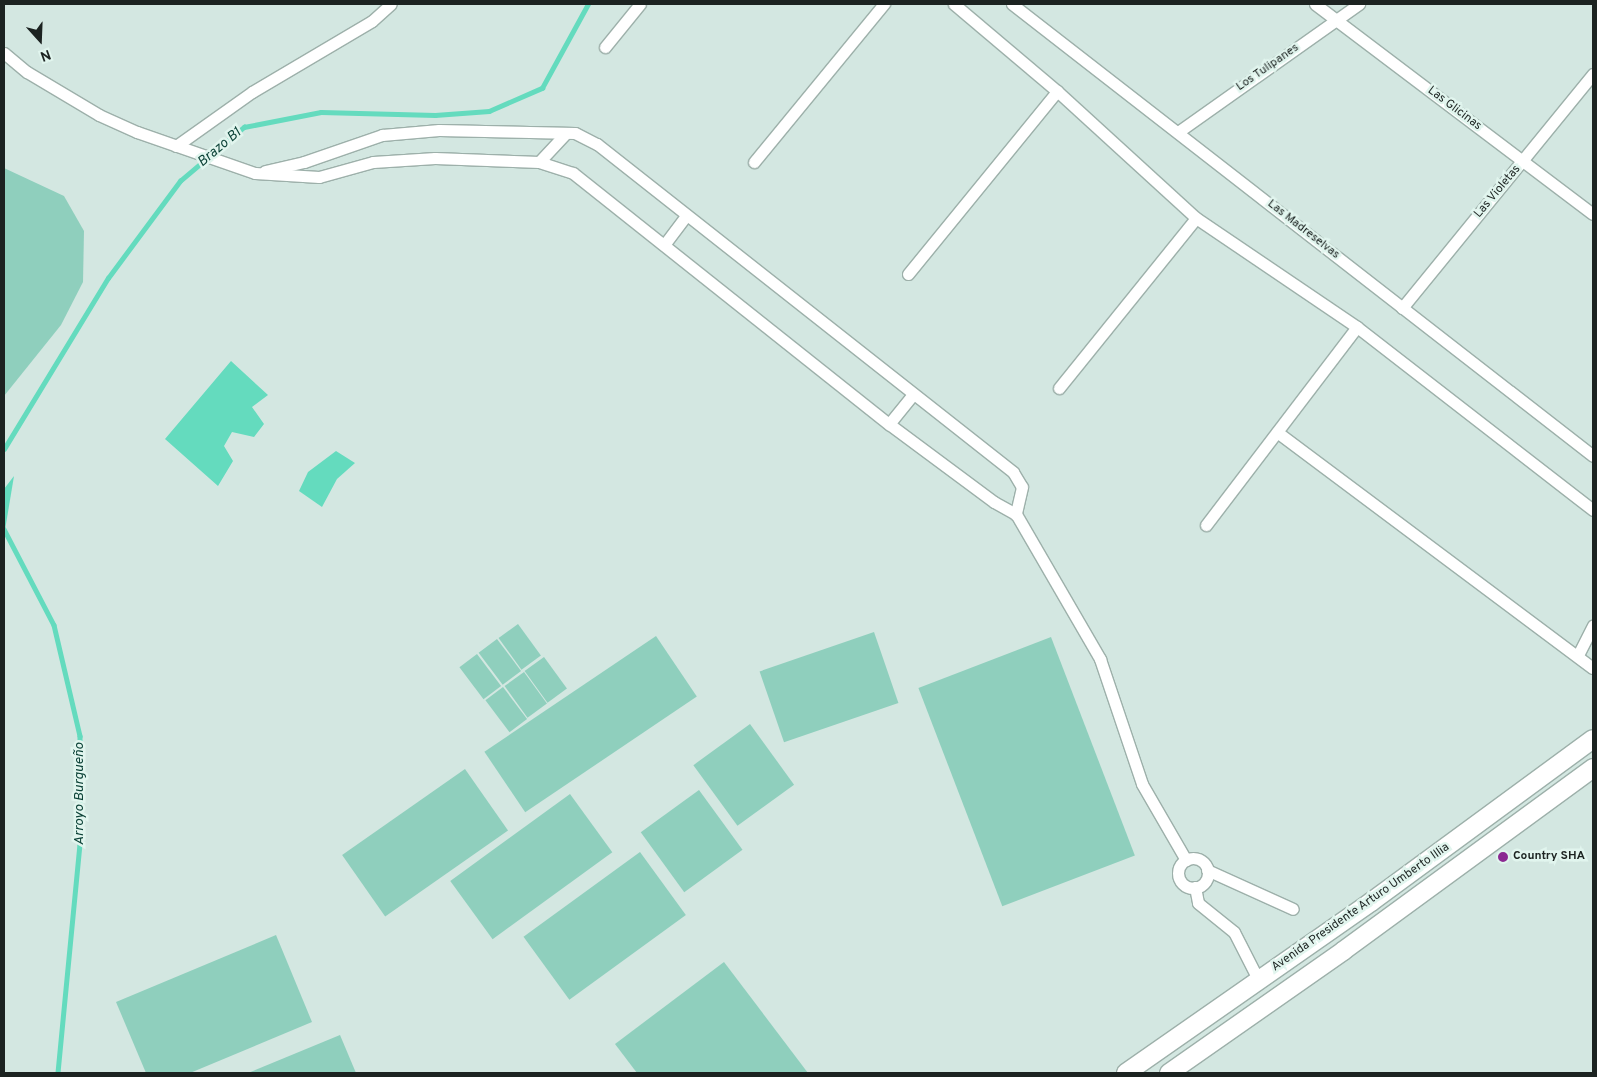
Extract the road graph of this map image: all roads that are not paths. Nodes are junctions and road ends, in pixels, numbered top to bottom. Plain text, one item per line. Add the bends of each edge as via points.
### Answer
1 (391, 4) edge
2 (640, 4) edge
3 (884, 4) edge
4 (954, 4) edge
5 (1012, 4) edge
6 (1315, 4) edge
7 (1358, 4) edge
8 (1336, 20) junction
9 (605, 47) dead end
10 (4, 54) edge
11 (1593, 74) edge
12 (1057, 91) junction
13 (1178, 132) junction
14 (565, 134) junction
15 (176, 146) junction
16 (1524, 161) junction
17 (539, 162) junction
18 (754, 162) dead end
19 (255, 173) junction
20 (1593, 214) edge
21 (686, 216) junction
22 (1196, 218) junction
23 (664, 245) junction
24 (908, 274) dead end
25 (1402, 308) junction
26 (1357, 327) junction
27 (1059, 388) dead end
28 (913, 394) junction
29 (889, 424) junction
30 (1277, 432) junction
31 (1593, 456) edge
32 (1593, 510) edge
33 (1016, 514) junction
34 (1206, 525) dead end
35 (1593, 626) edge
36 (1578, 655) junction
37 (1593, 668) edge
38 (1593, 739) edge
39 (1593, 768) edge
40 (1186, 860) junction
41 (1207, 870) junction
42 (1195, 887) junction
43 (1293, 909) dead end
44 (1259, 981) junction
45 (1126, 1073) edge
46 (1170, 1073) edge

1 - 15 street via 372,21 252,92
2 - 9 street
3 - 18 street
4 - 12 street
5 - 13 street, Las Madreselvas
6 - 8 street, Las Glicinas
7 - 8 street, Los Tulipanes
8 - 13 street, Los Tulipanes
8 - 16 street, Las Glicinas
10 - 15 street via 34,77 99,115
11 - 16 street, Las Violetas
12 - 22 street
12 - 24 street
13 - 25 street, Las Madreselvas
14 - 17 street
14 - 19 street via 438,130 382,135 304,162
14 - 21 street via 575,133 597,144
15 - 19 street
16 - 20 street, Las Glicinas
16 - 25 street, Las Violetas
17 - 19 street via 435,158 373,162 320,178
17 - 23 street via 573,173
21 - 23 street
21 - 28 street
22 - 26 street
22 - 27 street
23 - 29 street
25 - 31 street, Las Madreselvas
26 - 30 street
26 - 32 street
28 - 29 street
28 - 33 street via 1013,472 1022,487
29 - 33 street via 994,502
30 - 34 street
30 - 36 street
33 - 40 street via 1100,659 1142,784
35 - 36 street
36 - 37 street
38 - 44 main road, Avenida Presidente Arturo Umberto Illia
39 - 46 main road, Avenida Presidente Arturo Umberto Illia
40 - 41 street via 1198,859
40 - 42 street via 1179,867 1179,876 1187,886
41 - 42 street via 1204,883
41 - 43 street
42 - 44 street via 1198,903 1234,932
44 - 45 main road, Avenida Presidente Arturo Umberto Illia

